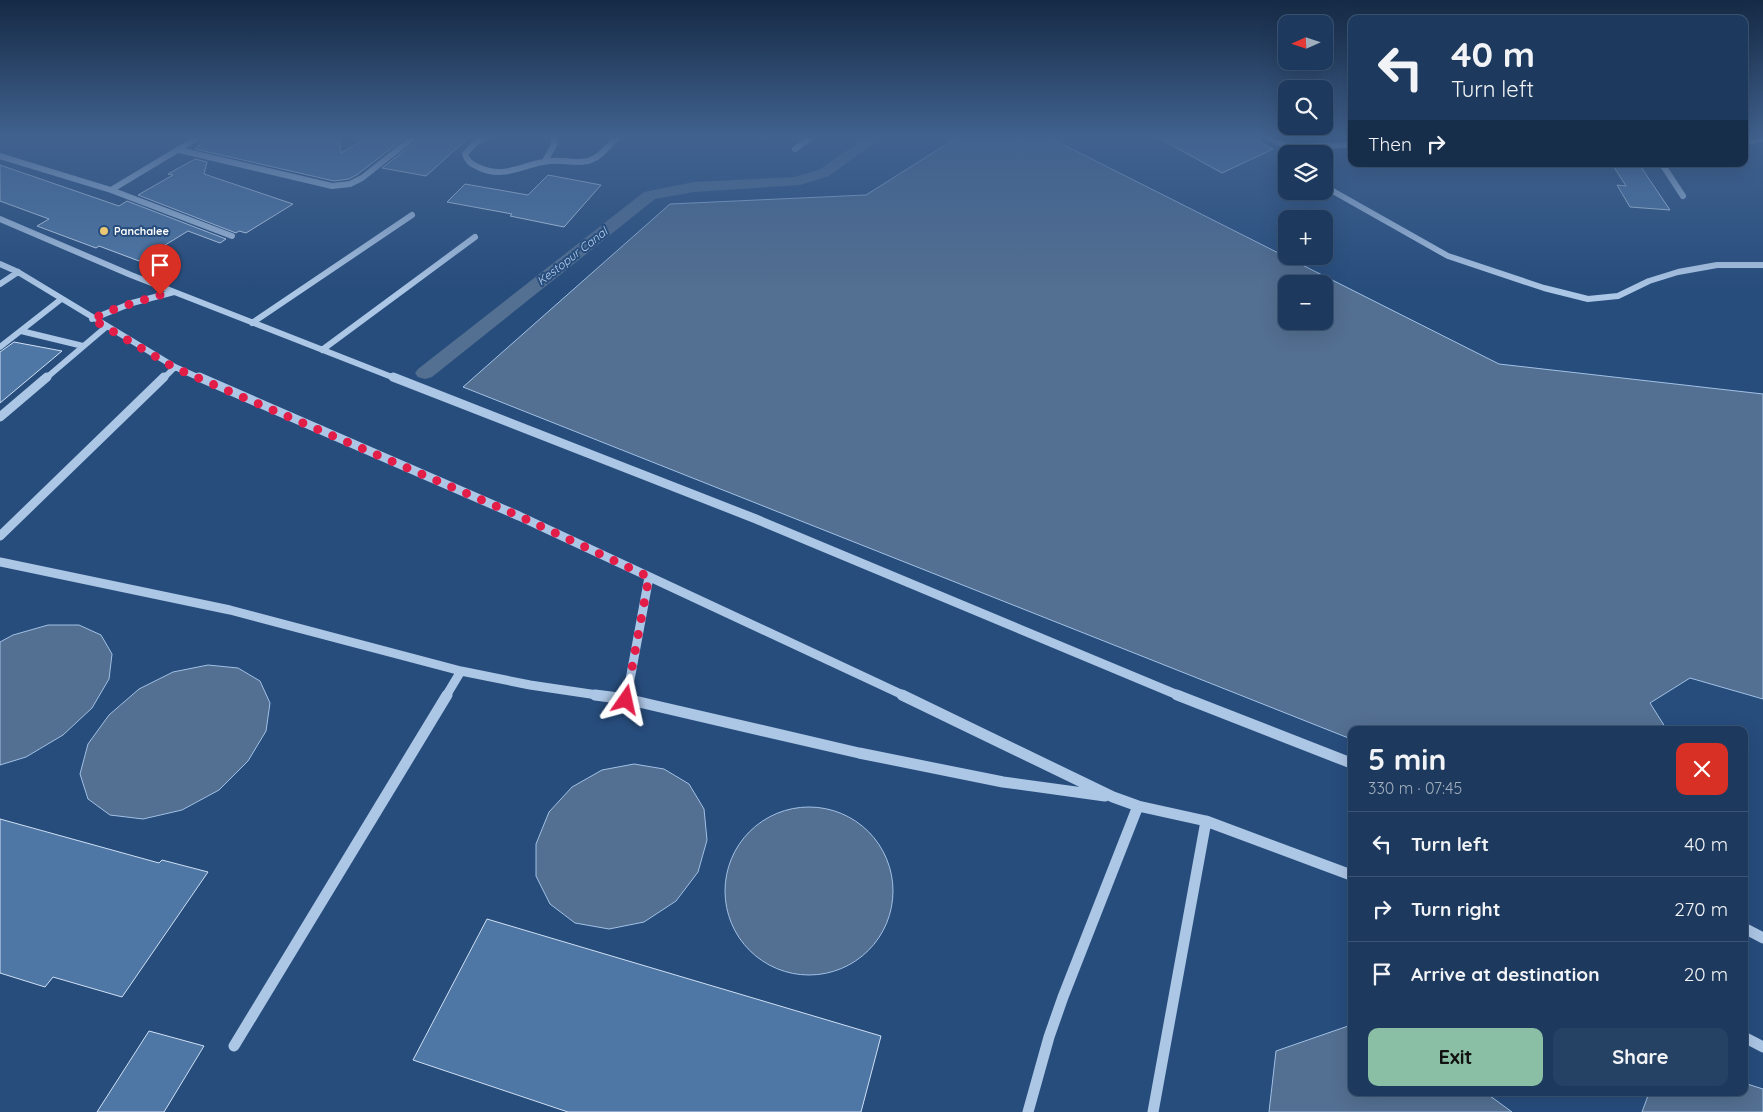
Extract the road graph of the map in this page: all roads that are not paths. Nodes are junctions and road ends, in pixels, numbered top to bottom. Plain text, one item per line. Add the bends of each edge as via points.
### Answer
1 (108, 189) edge
2 (1678, 189) edge
3 (112, 190) joint
4 (1333, 191) edge
5 (1683, 196) dead end
6 (412, 215) dead end
7 (0, 219) edge
8 (232, 236) dead end
9 (475, 237) dead end
10 (0, 264) edge
11 (1763, 265) edge
12 (18, 272) junction
13 (0, 284) edge
14 (174, 292) junction
15 (60, 300) junction
16 (92, 319) junction
17 (252, 322) junction
18 (106, 327) junction
19 (21, 331) junction
20 (83, 346) junction
21 (0, 347) edge
22 (322, 350) junction
23 (175, 368) junction
24 (0, 417) edge
25 (0, 536) edge
26 (0, 562) edge
27 (649, 577) junction
28 (461, 671) junction
29 (626, 700) junction
30 (1348, 762) edge
31 (1113, 797) junction
32 (1138, 806) junction
33 (1206, 821) junction
34 (1348, 874) edge
35 (1748, 930) edge
36 (1763, 938) edge
37 (1748, 1039) edge
38 (234, 1046) dead end
39 (1763, 1047) edge
40 (1028, 1112) edge
41 (1153, 1112) edge

1 - 3 street
2 - 5 street
3 - 8 street
4 - 11 street via 1448,256 1588,299 1618,296 1648,281 1694,269 1718,265
6 - 17 street
7 - 14 street
9 - 22 street
10 - 12 street
12 - 13 street
12 - 15 street
14 - 16 street via 132,303
14 - 17 street
15 - 16 street
15 - 19 street
16 - 18 street
17 - 22 street
18 - 20 street
18 - 23 street
19 - 20 street
19 - 21 street
20 - 24 street
22 - 30 street via 756,519 1112,669
23 - 25 street
23 - 27 street via 510,512
26 - 28 street via 230,610
27 - 29 street
27 - 31 street via 887,687
28 - 29 street
28 - 38 street
29 - 31 street via 1003,782
31 - 32 street
32 - 33 street
32 - 40 street via 1048,1037
33 - 34 street
33 - 41 street
35 - 36 street
37 - 39 street

